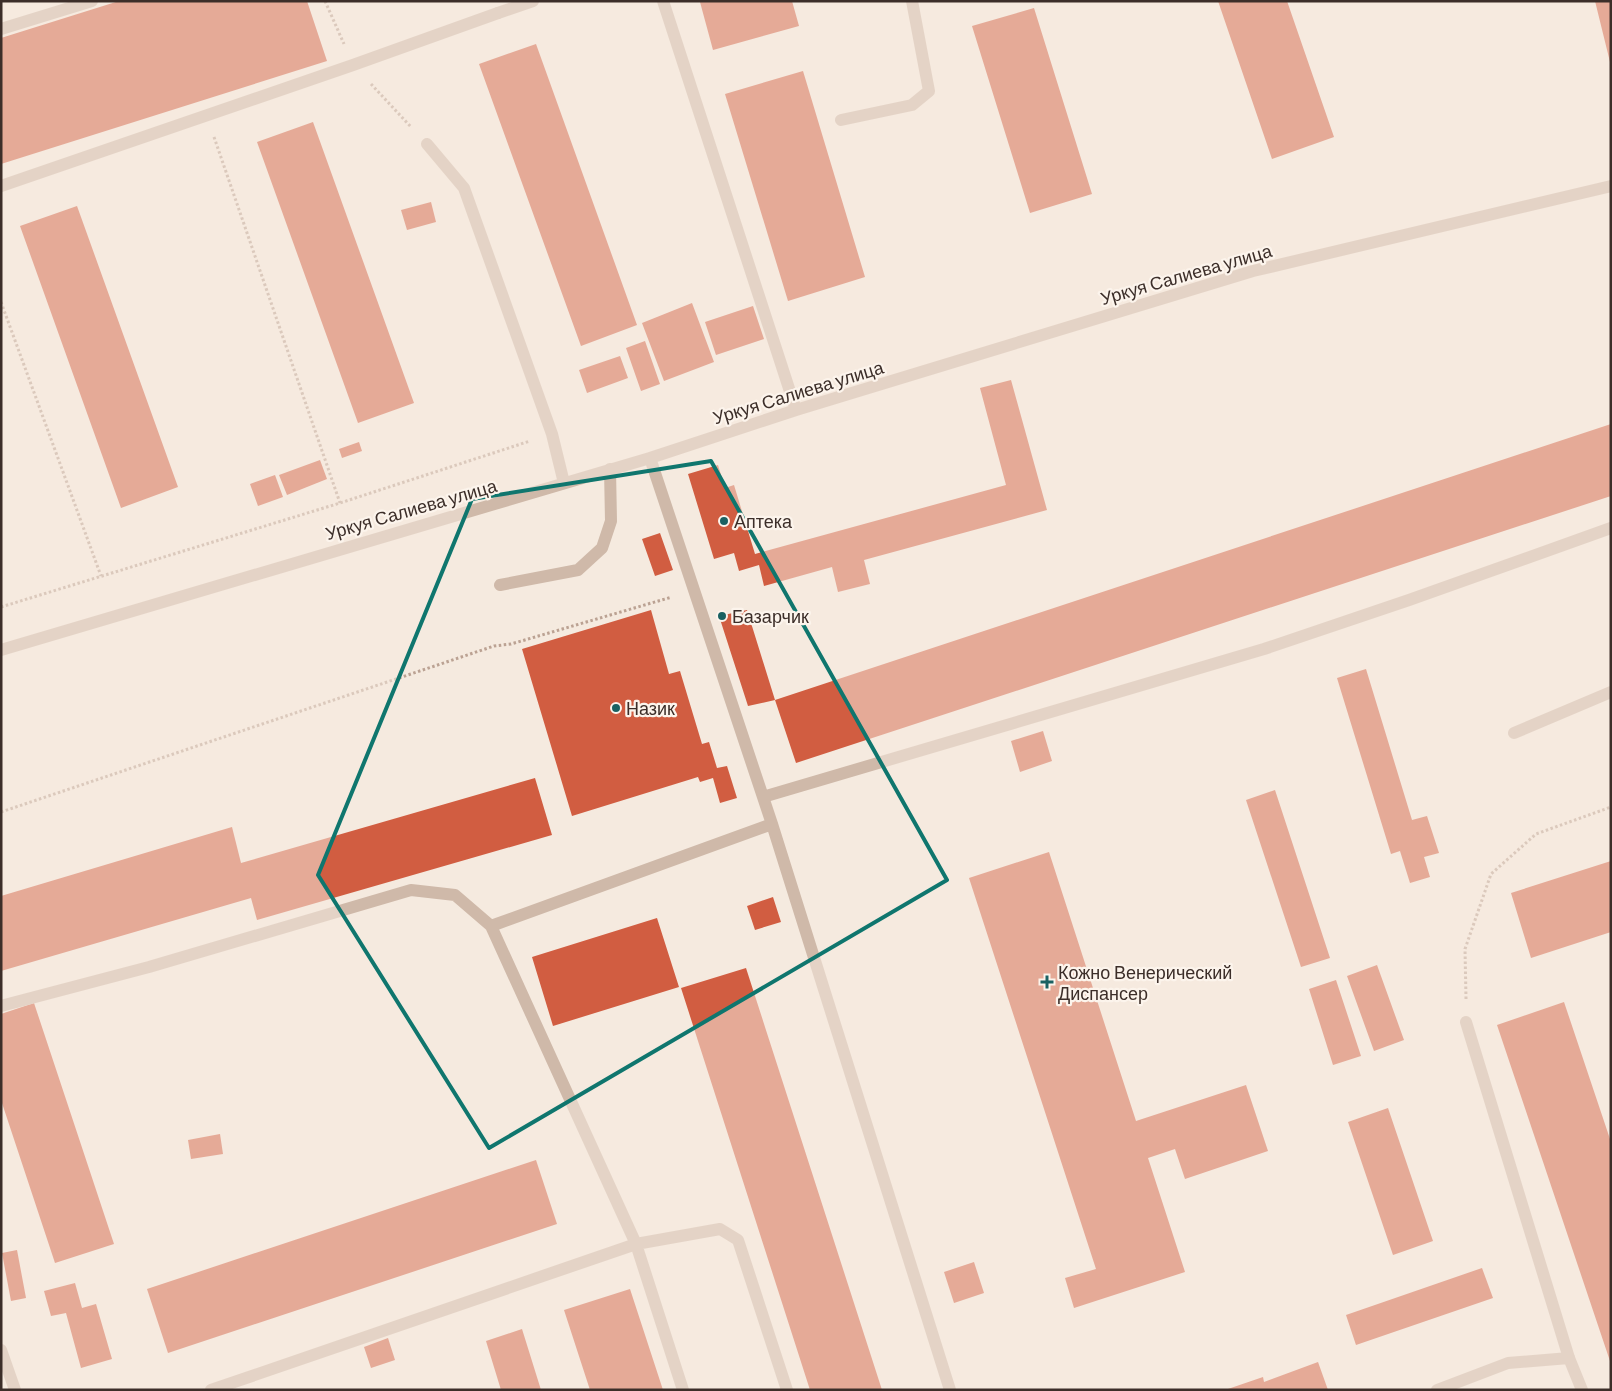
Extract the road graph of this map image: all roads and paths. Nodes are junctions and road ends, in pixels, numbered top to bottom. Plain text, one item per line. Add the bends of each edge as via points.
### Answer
1 (92, 1) edge
2 (533, 1) edge
3 (663, 1) edge
4 (912, 1) edge
5 (1, 30) edge
6 (206, 116) junction
7 (841, 120) dead end
8 (428, 144) dead end
9 (1, 186) edge
10 (1611, 186) edge
11 (1, 302) edge
12 (796, 410) junction
13 (552, 434) junction
14 (650, 458) junction
15 (610, 469) junction
16 (564, 483) junction
17 (340, 503) junction
18 (1611, 528) edge
19 (101, 576) junction
20 (500, 585) dead end
21 (695, 591) junction
22 (1, 607) edge
23 (1, 650) edge
24 (1611, 692) edge
25 (1514, 733) dead end
26 (763, 797) junction
27 (1611, 807) edge
28 (1, 812) edge
29 (772, 824) junction
30 (491, 926) junction
31 (1, 1006) edge
32 (1466, 1022) joint
33 (636, 1244) junction
34 (2, 1357) edge
35 (1569, 1358) junction
36 (15, 1390) edge
37 (211, 1390) edge
38 (683, 1390) edge
39 (787, 1390) edge
40 (950, 1390) edge
41 (1438, 1390) edge
42 (1582, 1390) edge

1 - 5 street
2 - 6 street
3 - 12 street
4 - 7 street via 929,91 912,105
6 - 9 street
6 - 17 path
8 - 13 street via 464,188
10 - 12 street, Уркуя Салиева улица via 1254,271
11 - 19 path
12 - 14 street, Уркуя Салиева улица
13 - 16 street
13 - 17 path
14 - 15 street, Уркуя Салиева улица
14 - 21 street
15 - 16 street, Уркуя Салиева улица
15 - 20 street via 611,520 602,548 578,570
16 - 23 street, Уркуя Салиева улица
17 - 19 path
18 - 26 street via 1264,649
19 - 22 path
21 - 26 street
21 - 28 path via 511,644 494,646
24 - 25 street
26 - 29 street
27 - 32 path via 1536,834 1491,874 1465,949
29 - 30 street
29 - 40 street
30 - 31 street via 455,895 412,890 149,967
30 - 33 street
32 - 35 street
33 - 37 street
33 - 38 street
33 - 39 street via 720,1229 738,1240
34 - 36 street
35 - 41 street via 1508,1363
35 - 42 street

